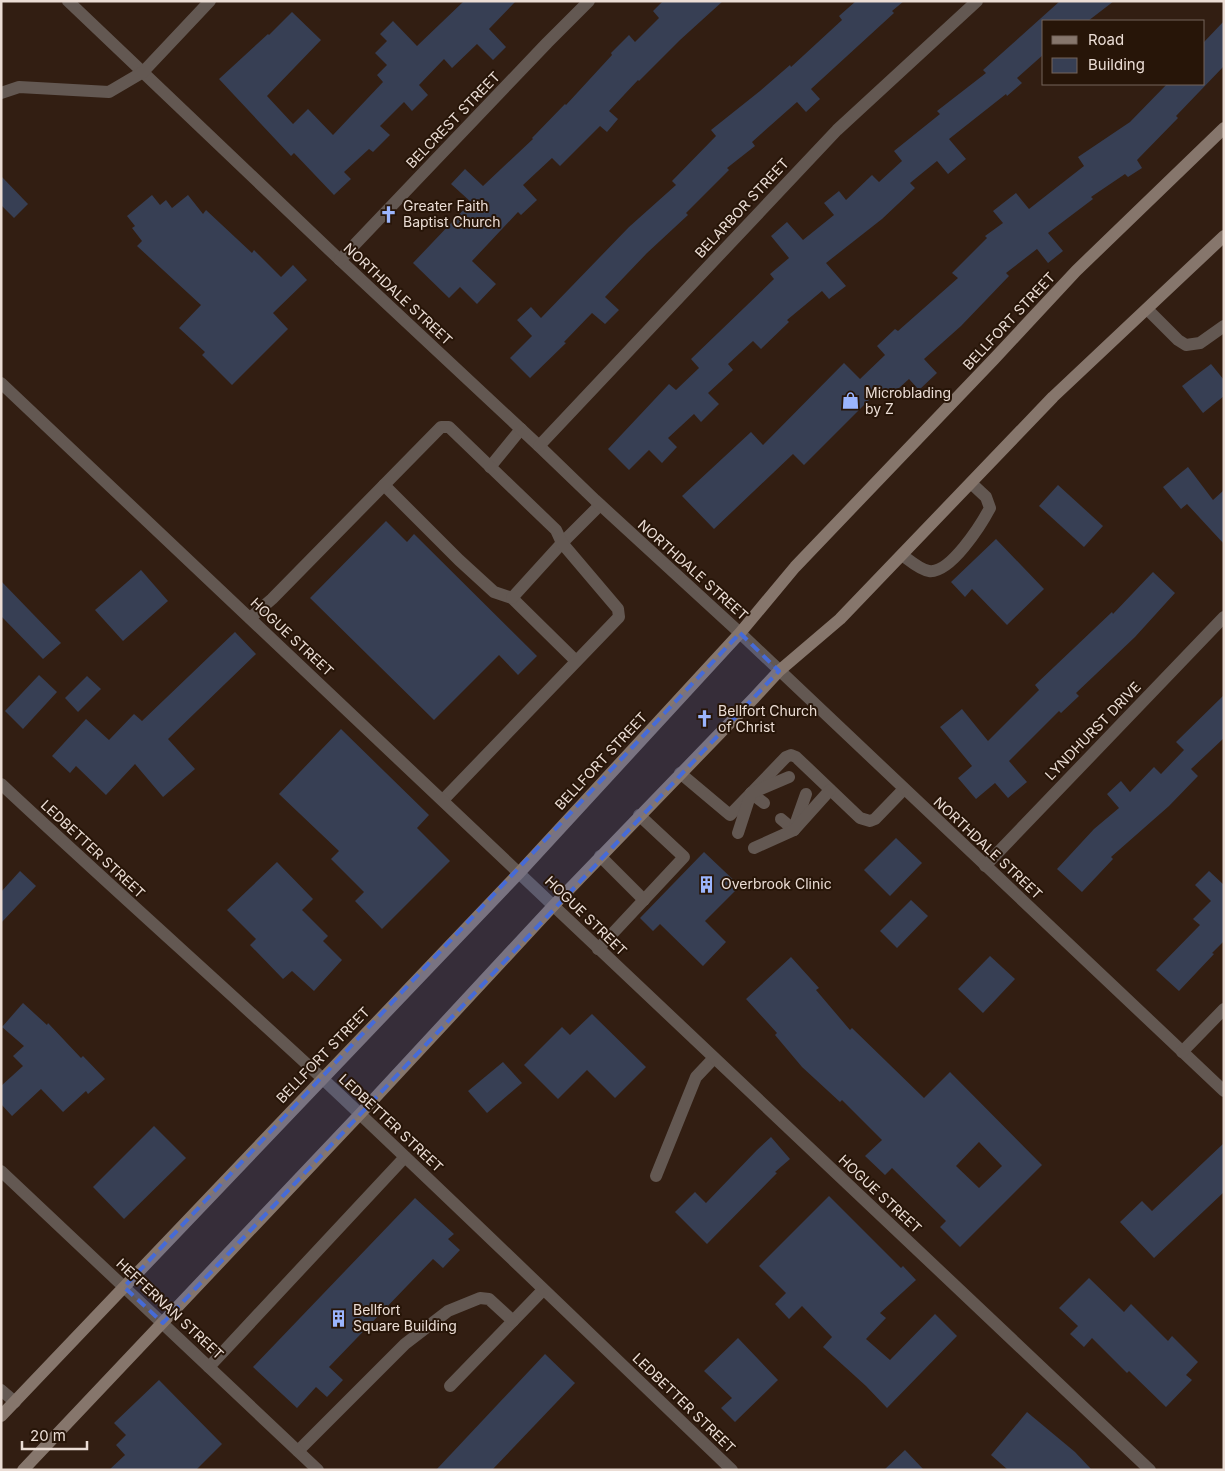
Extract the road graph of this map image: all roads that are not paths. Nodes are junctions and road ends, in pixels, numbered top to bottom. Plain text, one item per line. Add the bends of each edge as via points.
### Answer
1 (68, 1) edge
2 (210, 1) edge
3 (589, 1) edge
4 (977, 1) edge
5 (143, 72) junction
6 (1, 93) edge
7 (1224, 128) edge
8 (1224, 236) edge
9 (340, 260) junction
10 (1147, 308) junction
11 (1224, 326) edge
12 (1, 383) edge
13 (521, 429) junction
14 (539, 446) junction
15 (490, 467) junction
16 (971, 483) junction
17 (384, 485) junction
18 (600, 505) junction
19 (562, 543) junction
20 (902, 555) junction
21 (512, 598) junction
22 (1224, 617) edge
23 (250, 618) junction
24 (740, 633) junction
25 (576, 661) junction
26 (779, 671) junction
27 (680, 773) junction
28 (789, 777) dead end
29 (1, 784) edge
30 (904, 789) junction
31 (830, 790) junction
32 (778, 791) dead end
33 (751, 793) junction
34 (806, 794) dead end
35 (443, 800) junction
36 (764, 803) dead end
37 (794, 806) dead end
38 (639, 815) junction
39 (781, 819) dead end
40 (749, 820) dead end
41 (794, 830) junction
42 (738, 833) dead end
43 (765, 836) dead end
44 (754, 848) dead end
45 (600, 856) junction
46 (985, 866) junction
47 (519, 872) junction
48 (644, 900) junction
49 (554, 905) junction
50 (598, 949) junction
51 (1224, 1009) edge
52 (1182, 1052) junction
53 (714, 1058) junction
54 (322, 1078) junction
55 (1224, 1091) edge
56 (360, 1114) junction
57 (405, 1157) junction
58 (1, 1171) edge
59 (656, 1176) dead end
60 (124, 1287) junction
61 (543, 1290) junction
62 (513, 1321) junction
63 (163, 1323) junction
64 (209, 1367) junction
65 (450, 1386) dead end
66 (1, 1390) edge
67 (15, 1402) junction
68 (1, 1416) edge
69 (298, 1450) junction
70 (23, 1470) edge
71 (318, 1470) edge
72 (732, 1470) edge
73 (1150, 1470) edge

1 - 5 street, NORTHDALE STREET
2 - 5 street
3 - 9 street, BELCREST STREET
4 - 14 street, BELARBOR STREET via 836,130
5 - 6 street via 109,92 18,87
5 - 9 street, NORTHDALE STREET
7 - 24 main road, BELLFORT STREET via 1076,271 795,567
8 - 10 main road
9 - 13 street, NORTHDALE STREET
10 - 11 street via 1186,345 1200,343
10 - 16 main road via 1053,397
12 - 23 street, HOGUE STREET
13 - 14 street, NORTHDALE STREET
13 - 15 street
14 - 18 street, NORTHDALE STREET
15 - 17 street via 448,427 441,427
15 - 19 street via 556,530
16 - 20 main road
16 - 20 street via 986,497 990,508 980,527 958,554 940,570 928,571
17 - 21 street via 494,592
17 - 23 street
18 - 19 street
18 - 24 street, NORTHDALE STREET
19 - 21 street
19 - 25 street via 618,609 619,617
20 - 26 main road via 840,620
21 - 25 street
22 - 46 street, LYNDHURST DRIVE
23 - 35 street, HOGUE STREET
24 - 26 street, NORTHDALE STREET
24 - 47 main road, BELLFORT STREET
25 - 35 street
26 - 27 main road
26 - 30 street, NORTHDALE STREET
27 - 33 street via 730,815
27 - 38 main road
28 - 33 street
29 - 54 street, LEDBETTER STREET
30 - 31 street via 870,821 860,818
30 - 46 street, NORTHDALE STREET
31 - 33 street via 791,755
31 - 41 street
32 - 33 street
33 - 36 street
33 - 40 street
33 - 42 street
34 - 41 street
35 - 47 street, HOGUE STREET
37 - 41 street
38 - 45 main road
38 - 48 street via 684,858
39 - 41 street
41 - 43 street
41 - 44 street
45 - 48 street
45 - 49 main road
46 - 52 street, NORTHDALE STREET
47 - 49 street, HOGUE STREET
47 - 54 main road, BELLFORT STREET
48 - 50 street
49 - 50 street, HOGUE STREET
49 - 56 main road
50 - 53 street, HOGUE STREET
51 - 52 street
52 - 55 street, NORTHDALE STREET
53 - 59 street via 696,1077
53 - 73 street, HOGUE STREET
54 - 56 street, LEDBETTER STREET
54 - 60 main road, BELLFORT STREET
56 - 57 street, LEDBETTER STREET
56 - 63 main road
57 - 61 street, LEDBETTER STREET
57 - 64 street
58 - 60 street, HEFFERNAN STREET
60 - 63 street, HEFFERNAN STREET
60 - 67 main road, BELLFORT STREET
61 - 62 street
61 - 72 street, LEDBETTER STREET
62 - 65 street
62 - 69 street via 489,1299 475,1299 448,1311 405,1344
63 - 64 street, HEFFERNAN STREET
63 - 70 main road
64 - 69 street, HEFFERNAN STREET
66 - 67 street
67 - 68 main road, BELLFORT STREET
69 - 71 street, HEFFERNAN STREET

